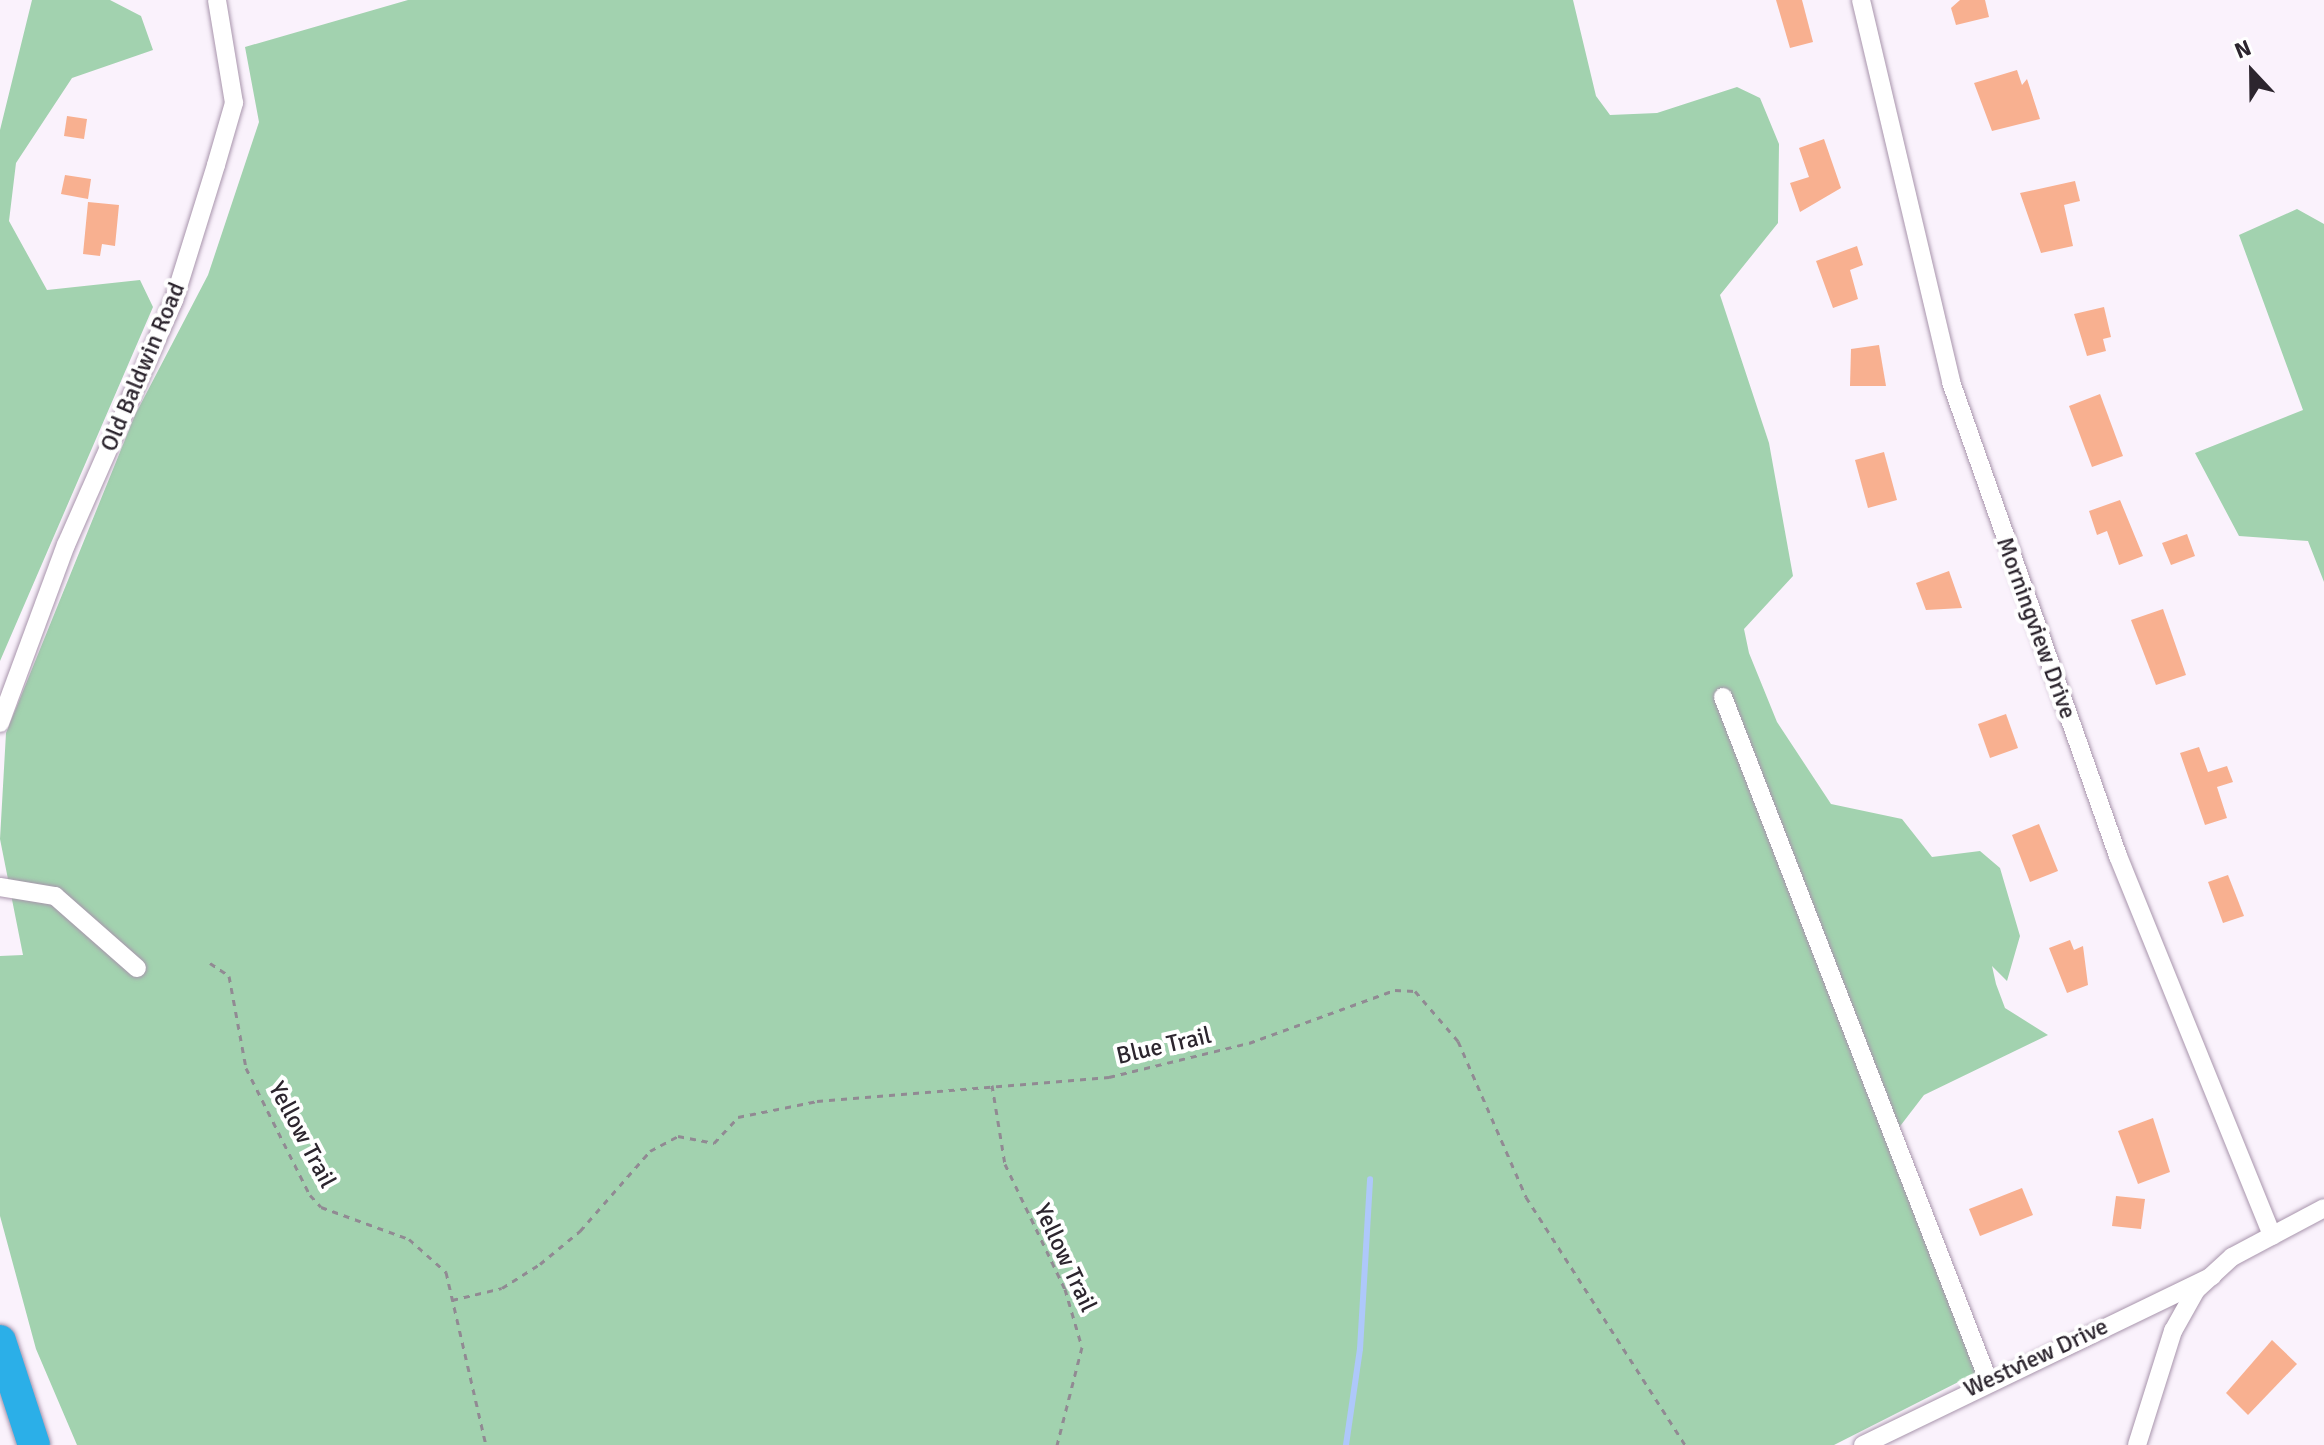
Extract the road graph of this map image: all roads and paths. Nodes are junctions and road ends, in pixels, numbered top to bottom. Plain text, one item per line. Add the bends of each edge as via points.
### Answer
1 (217, 0) edge
2 (1861, 0) edge
3 (1723, 697) dead end
4 (0, 723) edge
5 (0, 887) edge
6 (210, 963) dead end
7 (137, 968) dead end
8 (992, 1085) junction
9 (2324, 1208) edge
10 (2272, 1236) junction
11 (2212, 1276) junction
12 (452, 1300) junction
13 (0, 1341) edge
14 (1988, 1380) junction
15 (34, 1445) edge
16 (486, 1445) edge
17 (1057, 1445) edge
18 (1685, 1445) edge
19 (1863, 1445) edge
20 (2137, 1445) edge

1 - 4 street, Old Baldwin Road via 234,103 216,165 174,300 66,545
2 - 10 street, Morningview Drive via 1956,396 2118,856
3 - 14 street
5 - 7 street via 55,896
6 - 12 path, Yellow Trail via 229,976 246,1068 310,1195 321,1207 429,1251 446,1272
8 - 12 path, Blue Trail via 766,1108 738,1117 714,1143 678,1136 650,1151 580,1231 540,1264 502,1288
8 - 17 path, Yellow Trail via 1005,1164 1065,1289 1082,1347
8 - 18 path, Blue Trail via 1039,1087 1124,1074 1249,1043 1395,990 1415,991 1458,1041 1526,1197
9 - 10 street
10 - 11 street
11 - 14 street, Westview Drive
11 - 20 street via 2173,1331
12 - 16 path, Yellow Trail
13 - 15 highway
14 - 19 street, Westview Drive

